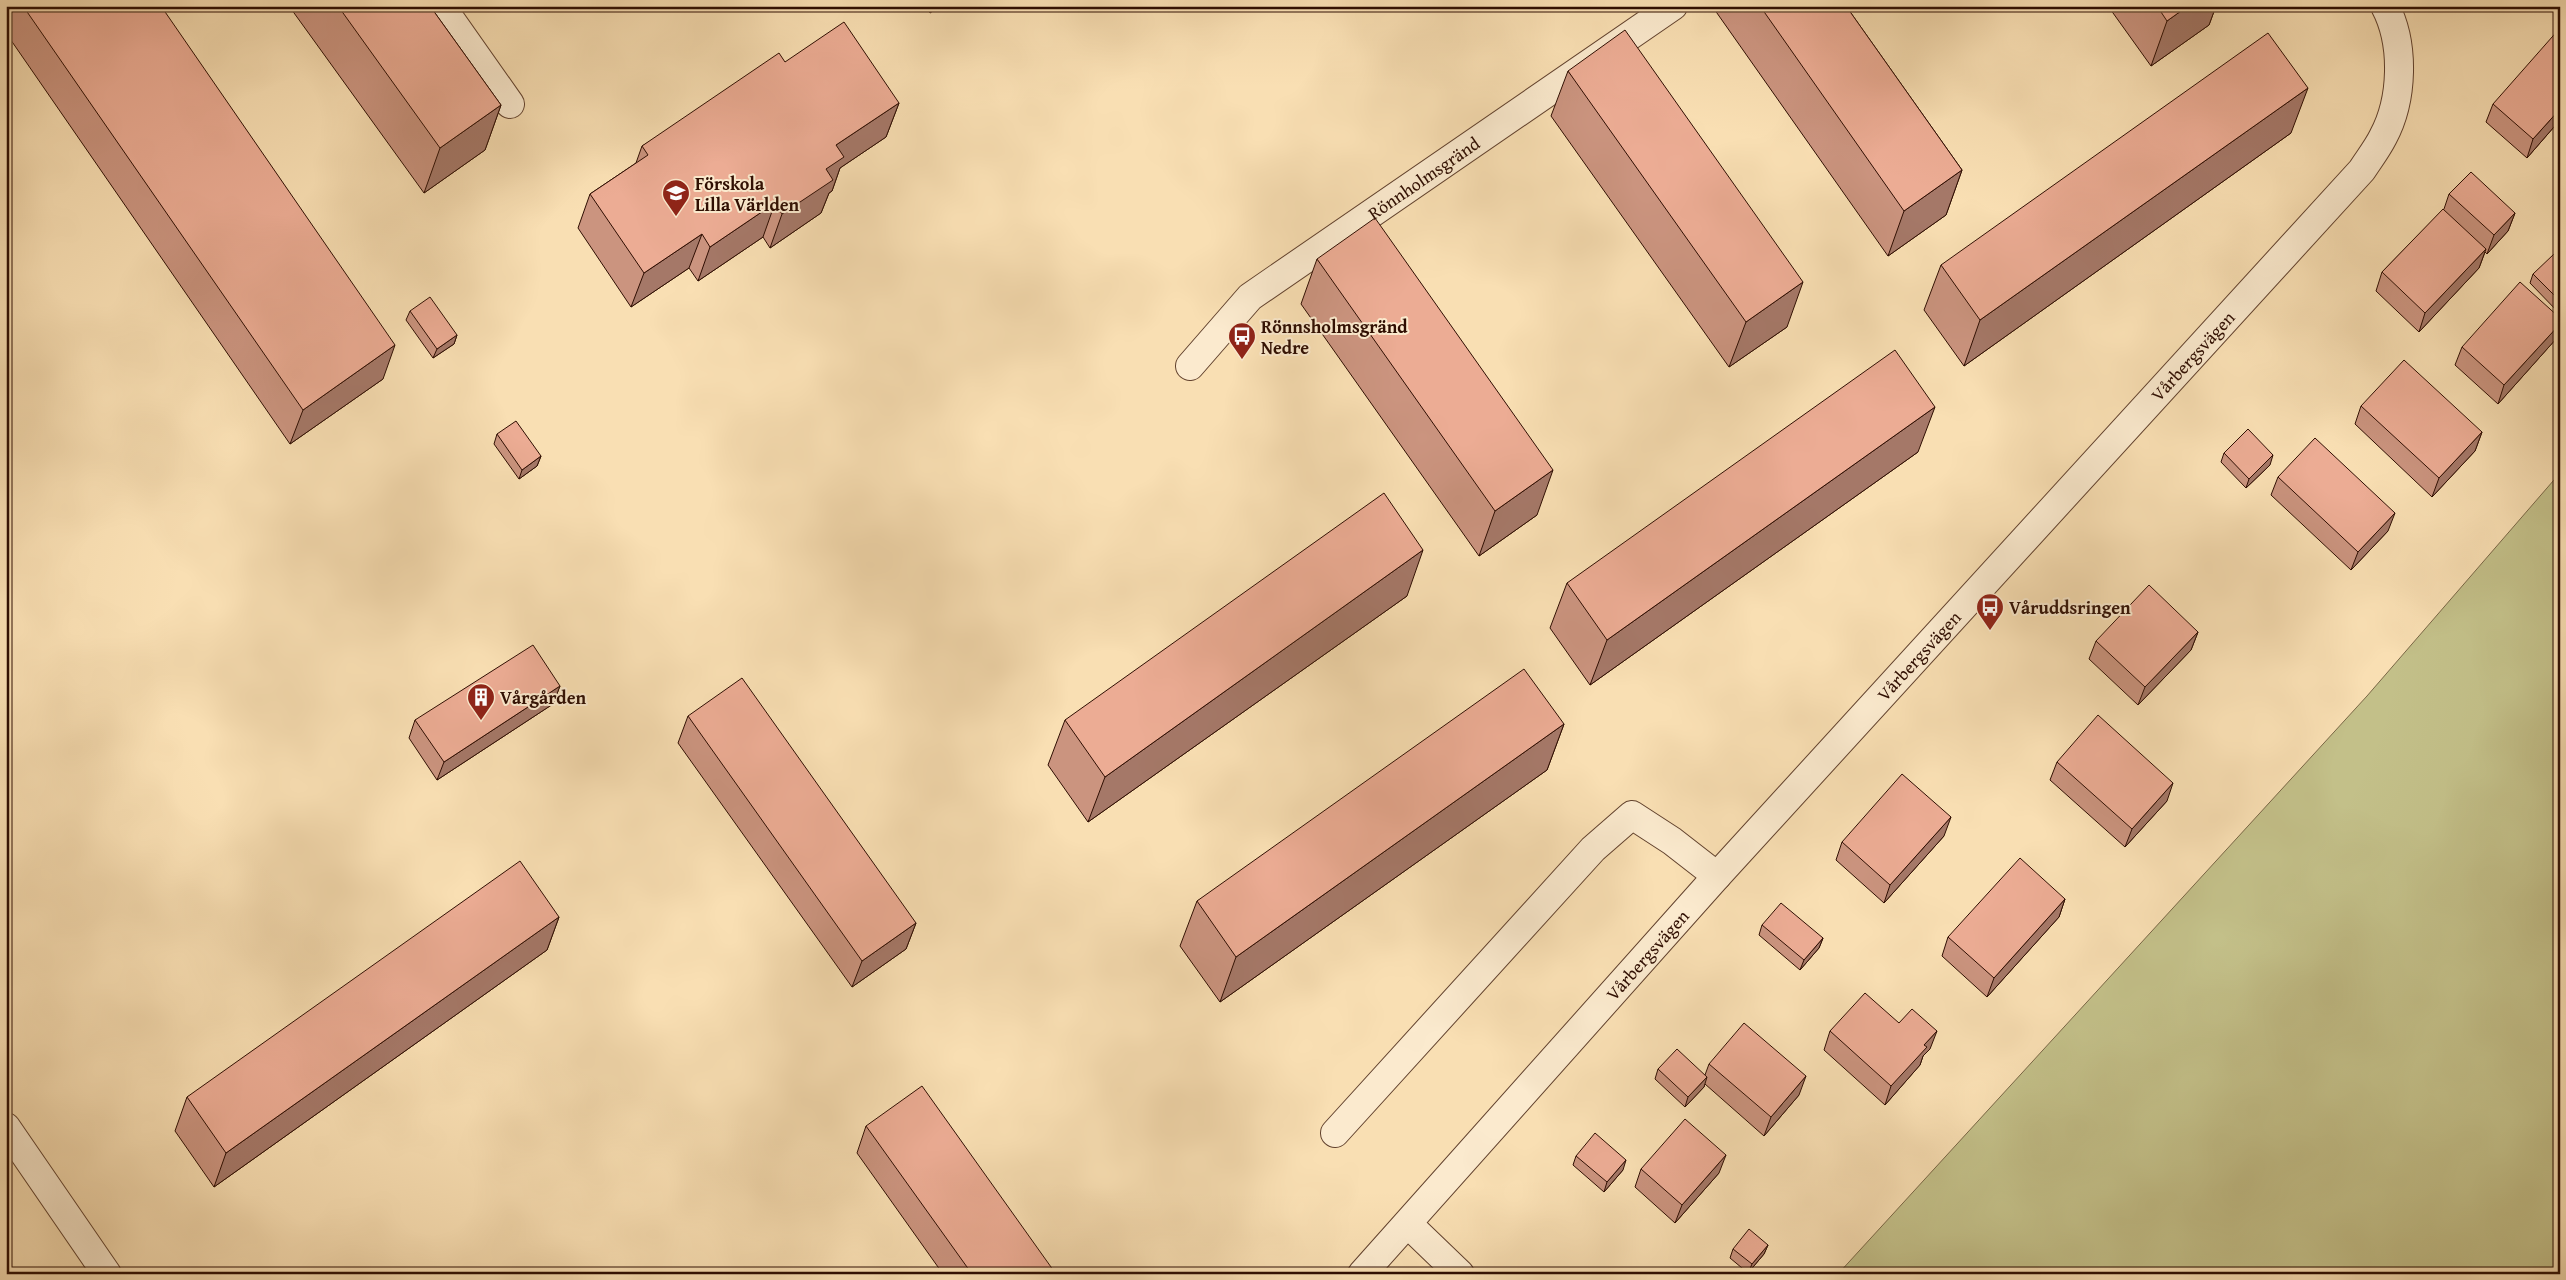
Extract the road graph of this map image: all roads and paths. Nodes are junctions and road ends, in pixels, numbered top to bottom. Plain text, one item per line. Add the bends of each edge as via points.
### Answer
1 (441, 6) edge
2 (1673, 6) edge
3 (2386, 6) edge
4 (510, 104) dead end
5 (1190, 366) dead end
6 (1717, 876) junction
7 (6, 1127) edge
8 (1335, 1133) dead end
9 (1408, 1224) junction
10 (107, 1274) edge
11 (1362, 1274) edge
12 (1460, 1274) edge

1 - 4 street
2 - 5 street, Rönnholmsgränd via 1250,297
3 - 6 street, Vårbergsvägen via 2392,19 2399,58 2396,99 2384,136 2362,170
6 - 8 street via 1672,841 1632,816 1593,849
6 - 9 street, Vårbergsvägen
7 - 10 street
9 - 11 street, Vårbergsvägen
9 - 12 street

